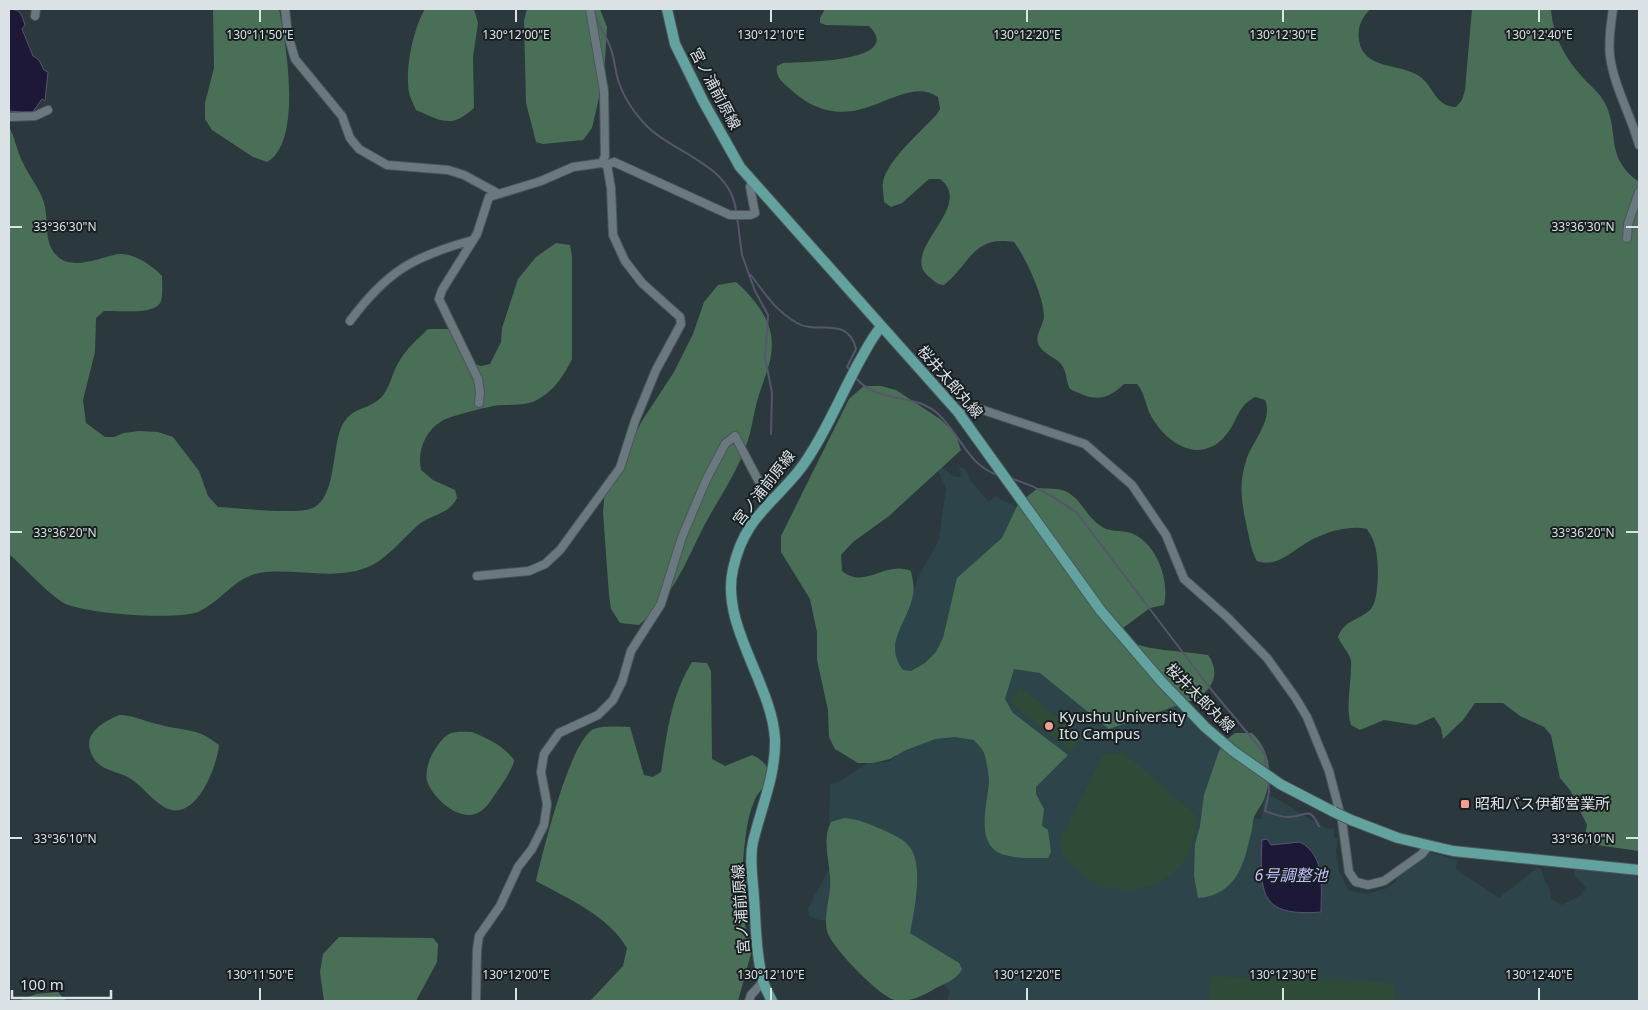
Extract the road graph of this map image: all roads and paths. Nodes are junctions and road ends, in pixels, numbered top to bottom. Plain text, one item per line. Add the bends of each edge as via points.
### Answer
1 (285, 9) edge
2 (590, 9) edge
3 (668, 9) edge
4 (1613, 9) edge
5 (48, 110) dead end
6 (9, 117) edge
7 (1639, 145) edge
8 (605, 164) junction
9 (752, 181) junction
10 (1639, 192) edge
11 (497, 193) junction
12 (1627, 238) dead end
13 (473, 240) junction
14 (350, 321) dead end
15 (881, 327) junction
16 (479, 403) dead end
17 (958, 412) junction
18 (770, 501) junction
19 (477, 576) dead end
20 (1428, 846) junction
21 (1639, 870) edge
22 (763, 982) junction
23 (476, 1001) edge
24 (748, 1001) edge
25 (772, 1001) edge

1 - 11 street via 295,59 342,116 350,138 359,149 387,165 448,170 464,175
2 - 8 street via 604,91
3 - 9 main road, 宮ノ浦前原線 via 675,44 740,167
4 - 7 street via 1610,56
5 - 6 street via 35,116
8 - 9 street via 614,162 730,215 755,212 750,187
8 - 11 street via 572,167 525,187
8 - 19 street via 611,188 613,235 625,261 642,283 680,317 681,324 656,370 620,468 560,550 545,564 529,571
9 - 15 main road, 宮ノ浦前原線
10 - 12 street via 1628,224
11 - 13 street via 486,201
13 - 14 street via 425,256 392,274 368,297
13 - 16 street via 439,299 478,379
15 - 17 main road, 桜井太郎丸線
15 - 18 main road, 宮ノ浦前原線 via 797,473
17 - 20 main road, 桜井太郎丸線, bridge via 1080,584 1154,674 1204,727 1262,772 1302,797 1351,820
17 - 20 street via 977,408 1085,444 1132,485 1166,535 1184,579 1228,617 1267,658 1303,710 1330,771 1349,872 1356,882 1368,885 1384,881 1422,854
18 - 22 main road, 宮ノ浦前原線 via 750,525 732,571 735,615 771,716 775,737 772,773 753,845 758,951
18 - 23 street via 735,436 725,444 706,480 682,537 661,604 631,651 613,700 598,715 559,733 544,754 541,772 547,804 544,825 480,936
20 - 21 main road, 桜井太郎丸線 via 1483,855
22 - 24 street
22 - 25 main road, 宮ノ浦前原線

